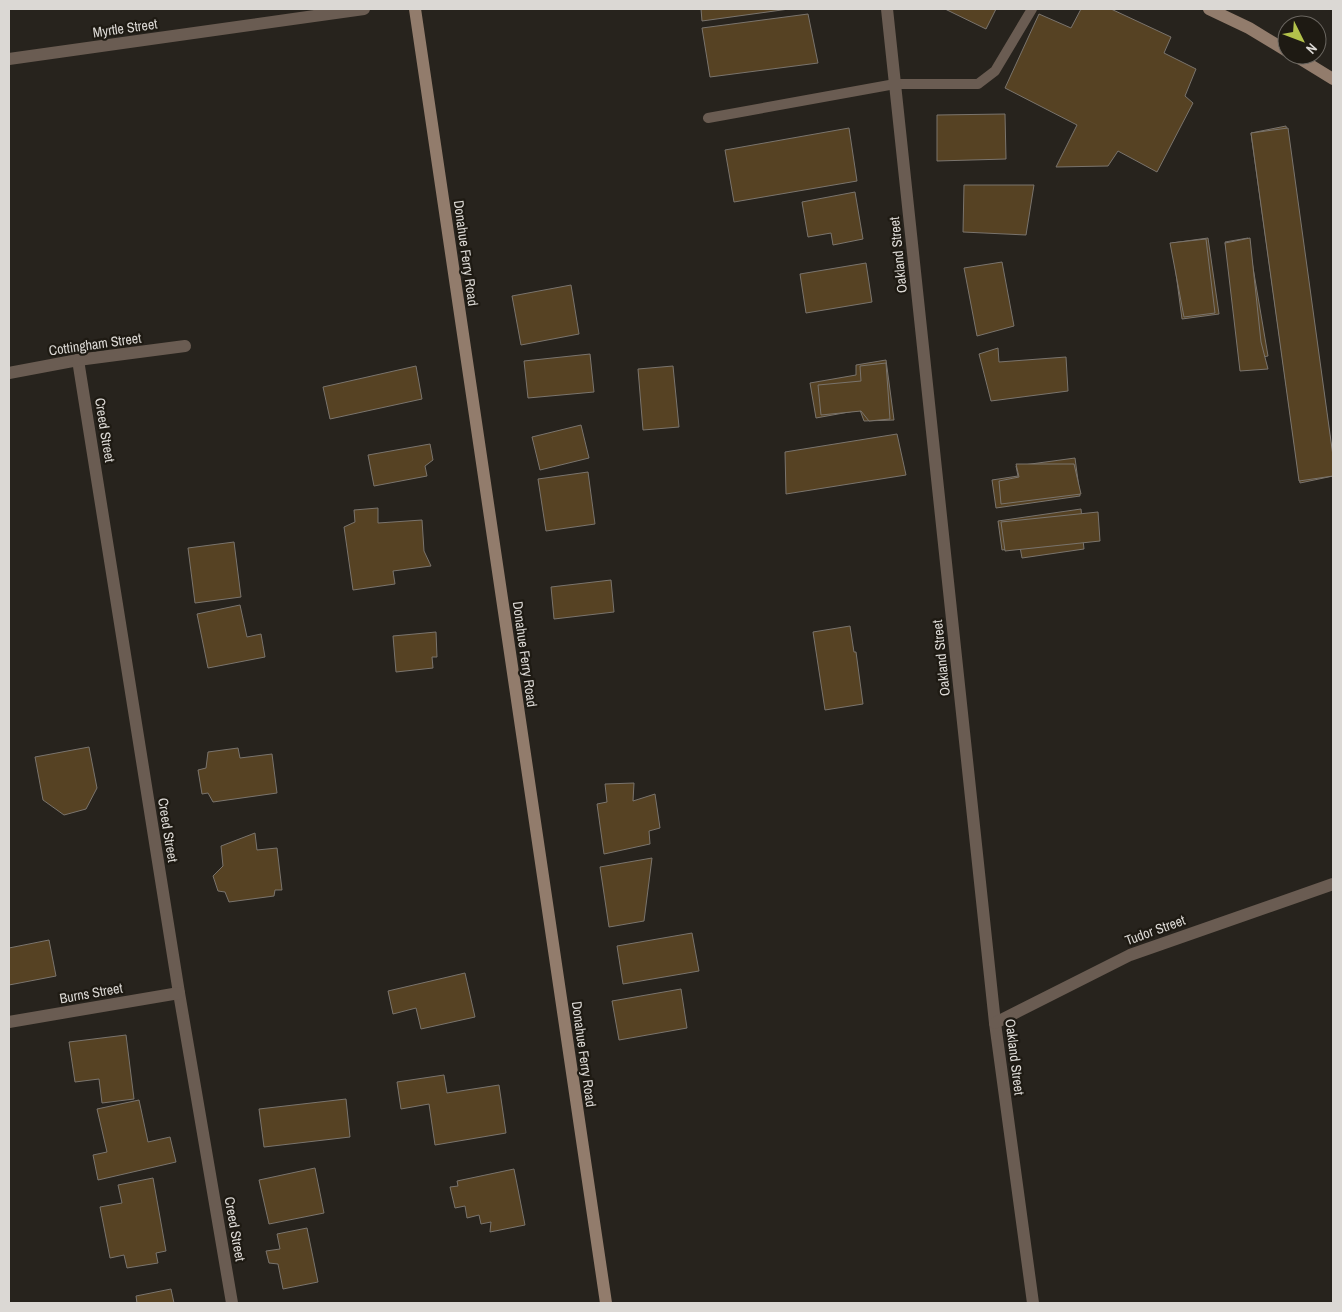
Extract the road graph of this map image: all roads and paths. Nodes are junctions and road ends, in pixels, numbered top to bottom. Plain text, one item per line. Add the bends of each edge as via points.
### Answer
1 (364, 9) edge
2 (415, 9) edge
3 (886, 9) edge
4 (1032, 9) edge
5 (1209, 9) edge
6 (1277, 45) edge
7 (9, 59) edge
8 (1311, 65) edge
9 (1333, 78) edge
10 (895, 84) junction
11 (708, 118) dead end
12 (185, 346) dead end
13 (78, 360) junction
14 (9, 372) edge
15 (1333, 884) edge
16 (179, 993) junction
17 (9, 1022) edge
18 (995, 1023) junction
19 (232, 1303) edge
20 (606, 1303) edge
21 (1032, 1303) edge

1 - 7 street, Myrtle Street
2 - 20 main road, Donahue Ferry Road
3 - 10 street, Oakland Street
4 - 10 lane via 995,70 978,84
5 - 6 main road
8 - 9 main road
10 - 11 lane
10 - 18 street, Oakland Street
12 - 13 street, Cottingham Street
13 - 14 street, Cottingham Street
13 - 16 street, Creed Street
15 - 18 street, Tudor Street via 1130,955
16 - 17 street, Burns Street
16 - 19 street, Creed Street
18 - 21 street, Oakland Street

